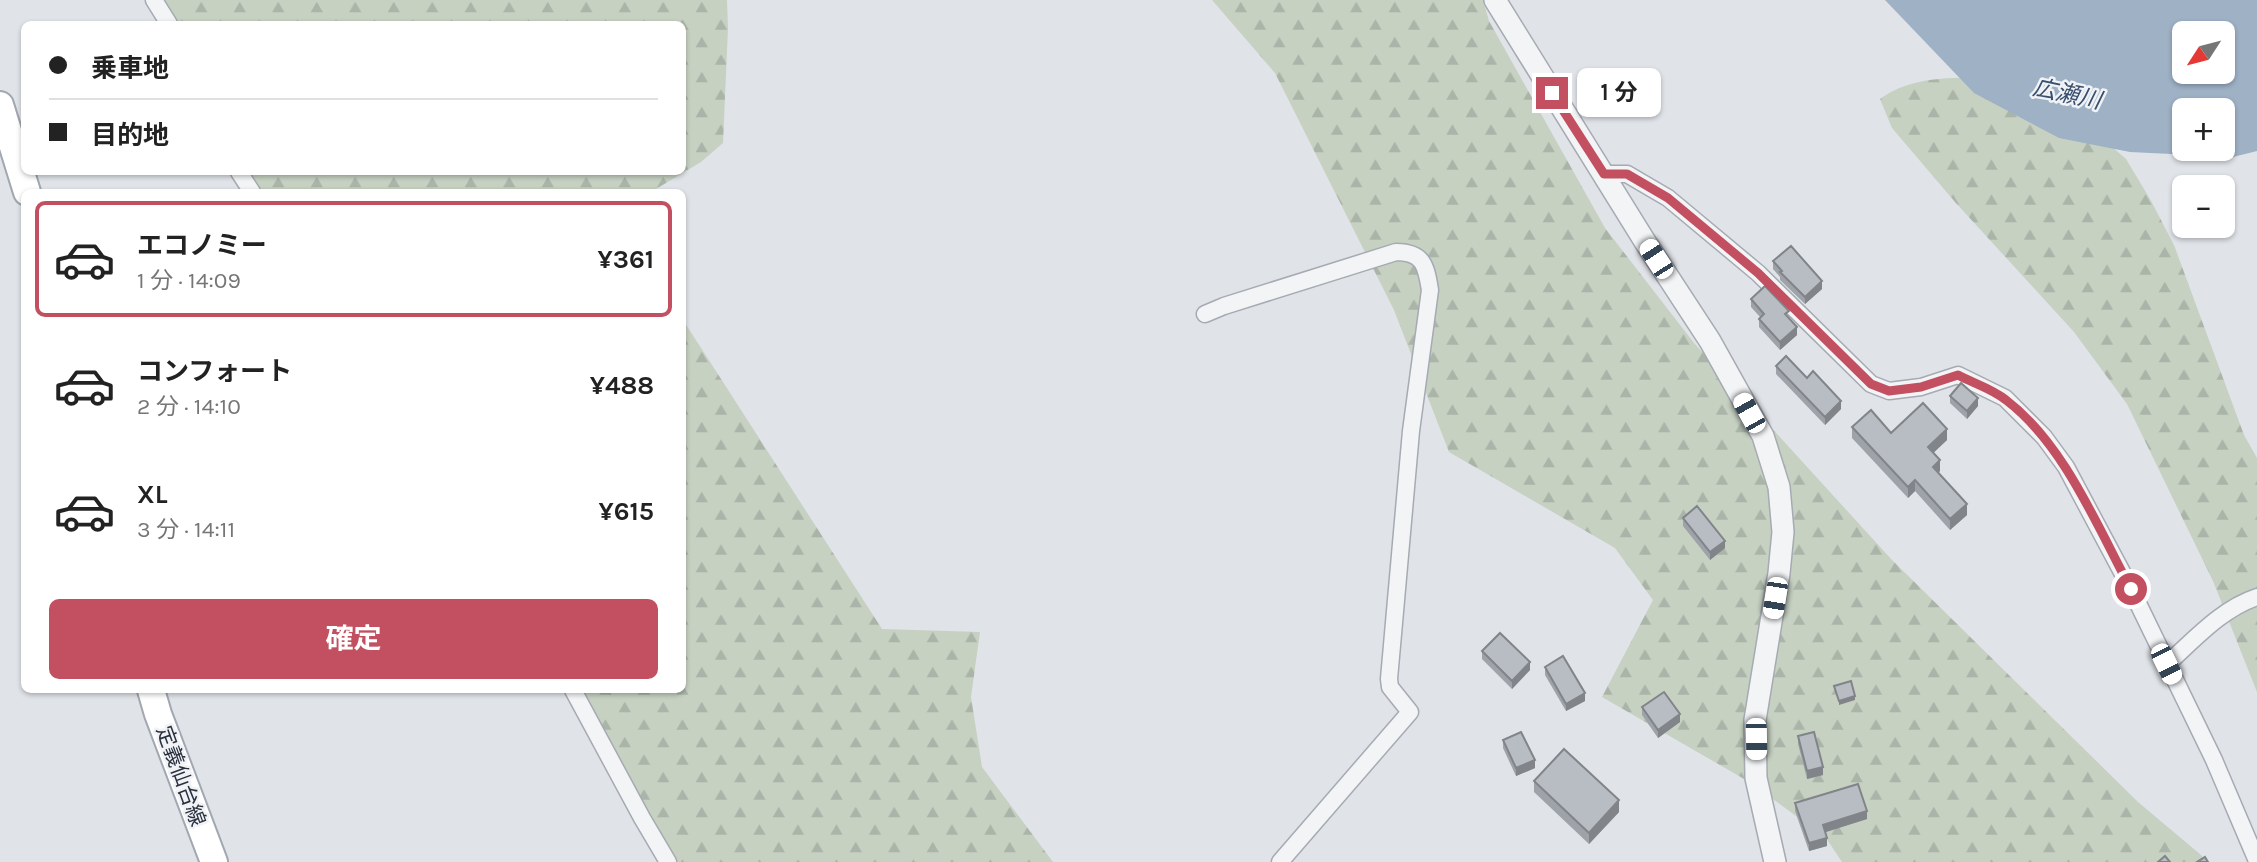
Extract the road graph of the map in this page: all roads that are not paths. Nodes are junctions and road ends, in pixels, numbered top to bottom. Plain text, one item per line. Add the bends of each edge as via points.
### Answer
1 (154, 0) edge
2 (1495, 0) edge
3 (167, 21) edge
4 (0, 105) edge
5 (8, 146) edge
6 (1604, 174) junction
7 (26, 189) edge
8 (1205, 314) dead end
9 (2257, 597) edge
10 (2166, 664) junction
11 (152, 693) edge
12 (575, 693) edge
13 (2257, 861) edge
14 (214, 862) edge
15 (668, 862) edge
16 (1280, 862) edge
17 (1775, 862) edge

1 - 3 street
2 - 6 street
4 - 5 main road
5 - 7 main road
6 - 10 street via 1627,174 1668,198 1758,273 1871,384 1889,391 1958,375 2005,398 2066,467
6 - 17 street via 1717,353 1763,436 1779,487 1781,559 1755,720 1756,778
8 - 16 street via 1396,253 1417,256 1427,269 1430,290 1411,431 1389,679 1410,712
9 - 10 street via 2224,614
10 - 13 street
11 - 14 main road, 定義仙台線
12 - 15 street

